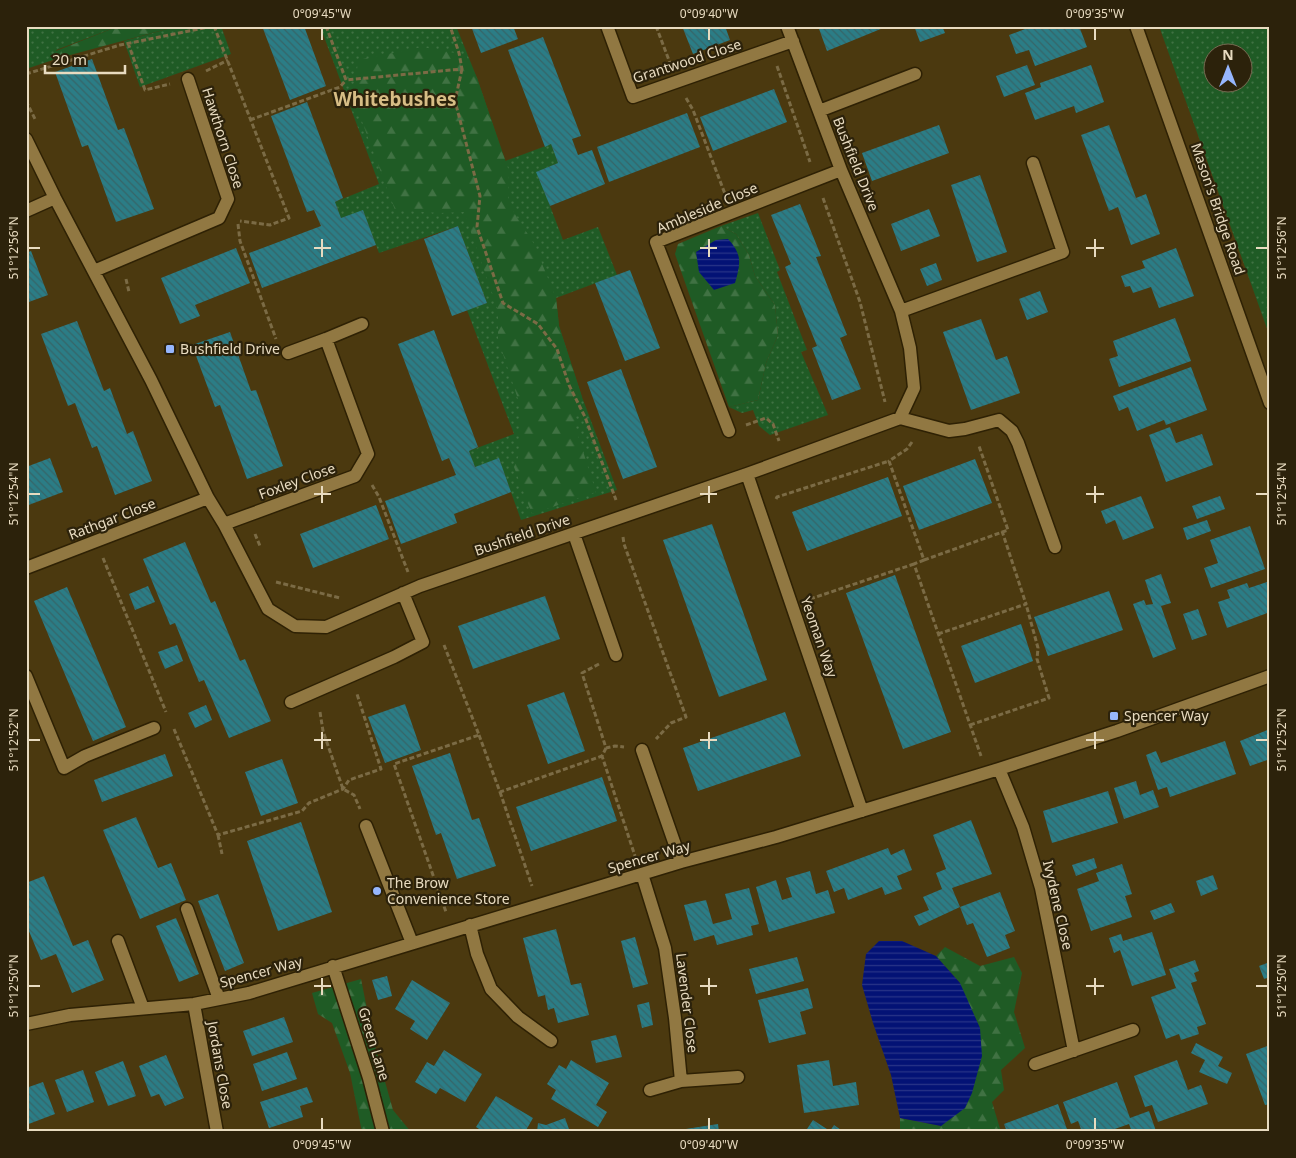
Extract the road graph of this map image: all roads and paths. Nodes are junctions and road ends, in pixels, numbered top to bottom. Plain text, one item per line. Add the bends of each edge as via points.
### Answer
1 (214, 26) edge
2 (326, 26) edge
3 (450, 26) edge
4 (607, 26) edge
5 (656, 26) edge
6 (787, 26) edge
7 (1136, 26) edge
8 (793, 41) junction
9 (128, 43) junction
10 (228, 60) junction
11 (462, 69) junction
12 (26, 74) edge
13 (915, 74) dead end
14 (188, 79) junction
15 (346, 80) junction
16 (677, 82) junction
17 (26, 101) edge
18 (819, 111) junction
19 (250, 120) junction
20 (37, 122) dead end
21 (26, 139) edge
22 (1033, 164) dead end
23 (841, 170) junction
24 (55, 198) junction
25 (26, 211) edge
26 (732, 213) junction
27 (116, 262) junction
28 (94, 271) junction
29 (129, 294) dead end
30 (901, 311) junction
31 (362, 324) dead end
32 (326, 339) junction
33 (288, 352) joint
34 (1270, 403) edge
35 (900, 418) junction
36 (925, 425) junction
37 (973, 427) junction
38 (729, 430) joint
39 (785, 460) junction
40 (889, 461) junction
41 (362, 465) junction
42 (747, 474) junction
43 (208, 498) junction
44 (774, 502) dead end
45 (245, 516) junction
46 (622, 517) junction
47 (224, 524) junction
48 (1002, 532) junction
49 (574, 534) junction
50 (96, 542) junction
51 (1055, 546) dead end
52 (262, 551) dead end
53 (924, 560) junction
54 (914, 564) junction
55 (26, 568) edge
56 (272, 575) dead end
57 (409, 591) junction
58 (344, 599) dead end
59 (803, 602) dead end
60 (1026, 604) junction
61 (938, 634) junction
62 (441, 639) dead end
63 (616, 655) joint
64 (26, 676) edge
65 (351, 676) junction
66 (1270, 676) edge
67 (316, 691) junction
68 (291, 702) dead end
69 (167, 714) dead end
70 (171, 723) dead end
71 (970, 725) junction
72 (154, 728) dead end
73 (479, 735) junction
74 (606, 748) junction
75 (642, 750) junction
76 (602, 756) junction
77 (993, 771) junction
78 (343, 789) junction
79 (500, 792) junction
80 (862, 810) junction
81 (366, 826) joint
82 (218, 835) junction
83 (222, 854) dead end
84 (635, 857) dead end
85 (680, 862) junction
86 (642, 874) junction
87 (523, 890) dead end
88 (187, 909) dead end
89 (438, 915) dead end
90 (470, 925) junction
91 (118, 941) dead end
92 (412, 943) junction
93 (333, 966) junction
94 (219, 999) junction
95 (194, 1004) junction
96 (143, 1008) junction
97 (26, 1024) edge
98 (1133, 1030) dead end
99 (552, 1041) dead end
100 (1074, 1051) junction
101 (1035, 1064) dead end
102 (738, 1077) dead end
103 (680, 1081) junction
104 (650, 1090) dead end
105 (218, 1132) edge
106 (383, 1132) edge

1 - 9 path
1 - 10 path
2 - 15 path
3 - 11 path
4 - 16 street, Grantwood Close via 633,97
5 - 16 path
6 - 8 street, Bushfield Drive
7 - 34 street, Mason's Bridge Road
8 - 16 street, Grantwood Close
8 - 18 street, Bushfield Drive
9 - 12 path
9 - 14 path via 145,90
10 - 14 path
10 - 19 path
11 - 15 path
11 - 46 path via 455,102 480,196 477,227 502,303 538,324 557,350
13 - 18 street
14 - 27 street, Hawthorn Close via 228,199 218,218
15 - 19 path via 340,87
16 - 26 path via 693,110
17 - 20 path
18 - 23 street, Bushfield Drive
19 - 33 path via 289,218 270,226 237,221 240,241 278,346
21 - 24 street, Bushfield Drive
22 - 30 street via 1063,252
23 - 26 street, Ambleside Close
23 - 30 street, Bushfield Drive
24 - 25 street
24 - 28 street, Bushfield Drive
26 - 38 street, Ambleside Close via 656,242
27 - 28 street, Hawthorn Close
27 - 29 path via 128,281
28 - 43 street, Bushfield Drive
30 - 35 street, Bushfield Drive via 910,348 914,388
31 - 32 street
32 - 33 street
32 - 41 street via 368,454
35 - 36 street
35 - 39 street, Bushfield Drive
36 - 37 street via 949,431
36 - 40 path via 907,449
37 - 48 path via 1008,530
37 - 51 street via 999,420 1012,431
38 - 39 path via 766,418 774,424
39 - 42 street, Bushfield Drive
40 - 44 path via 777,497
40 - 53 path
41 - 45 street, Foxley Close via 355,476
41 - 57 path via 379,497
42 - 46 street, Bushfield Drive
42 - 80 street, Yeoman Way
43 - 47 street, Bushfield Drive
43 - 50 street, Rathgar Close
45 - 47 street, Foxley Close
45 - 52 path
46 - 49 street, Bushfield Drive
46 - 75 path via 624,544 686,718 671,723
47 - 57 street, Bushfield Drive via 268,608 295,626 326,627
48 - 53 path
48 - 60 path
49 - 57 street, Bushfield Drive
49 - 63 street
50 - 55 street, Rathgar Close
50 - 69 path
53 - 54 path
54 - 59 path
54 - 61 path
56 - 58 path via 276,582
57 - 65 street via 423,642
60 - 61 path
60 - 71 path via 1049,698
61 - 71 path
62 - 73 path
63 - 74 path via 582,673
64 - 72 street via 64,768
65 - 67 street
65 - 78 path via 381,769 349,780
66 - 77 street, Spencer Way
67 - 68 street
67 - 78 path via 323,731
70 - 82 path
71 - 77 path
73 - 79 path
73 - 89 path via 394,764 447,913
74 - 75 path
74 - 76 path
75 - 85 street
76 - 79 path
76 - 84 path
77 - 80 street, Spencer Way
77 - 100 street, Ivydene Close via 1023,827 1041,888
78 - 81 path via 354,794
78 - 82 path via 309,803 302,811
79 - 87 path via 532,887
80 - 85 street, Spencer Way
81 - 92 street
82 - 83 path
85 - 86 street, Spencer Way
86 - 90 street, Spencer Way
86 - 103 street, Lavender Close via 665,948
88 - 94 street
90 - 92 street, Spencer Way
90 - 99 street via 491,989 518,1017
91 - 96 street
92 - 93 street, Spencer Way
93 - 94 street, Spencer Way
93 - 106 street, Green Lane
94 - 95 street, Spencer Way
95 - 96 street, Spencer Way
95 - 105 street, Jordans Close
96 - 97 street, Spencer Way via 70,1015
98 - 100 street
100 - 101 street
102 - 103 street
103 - 104 street

